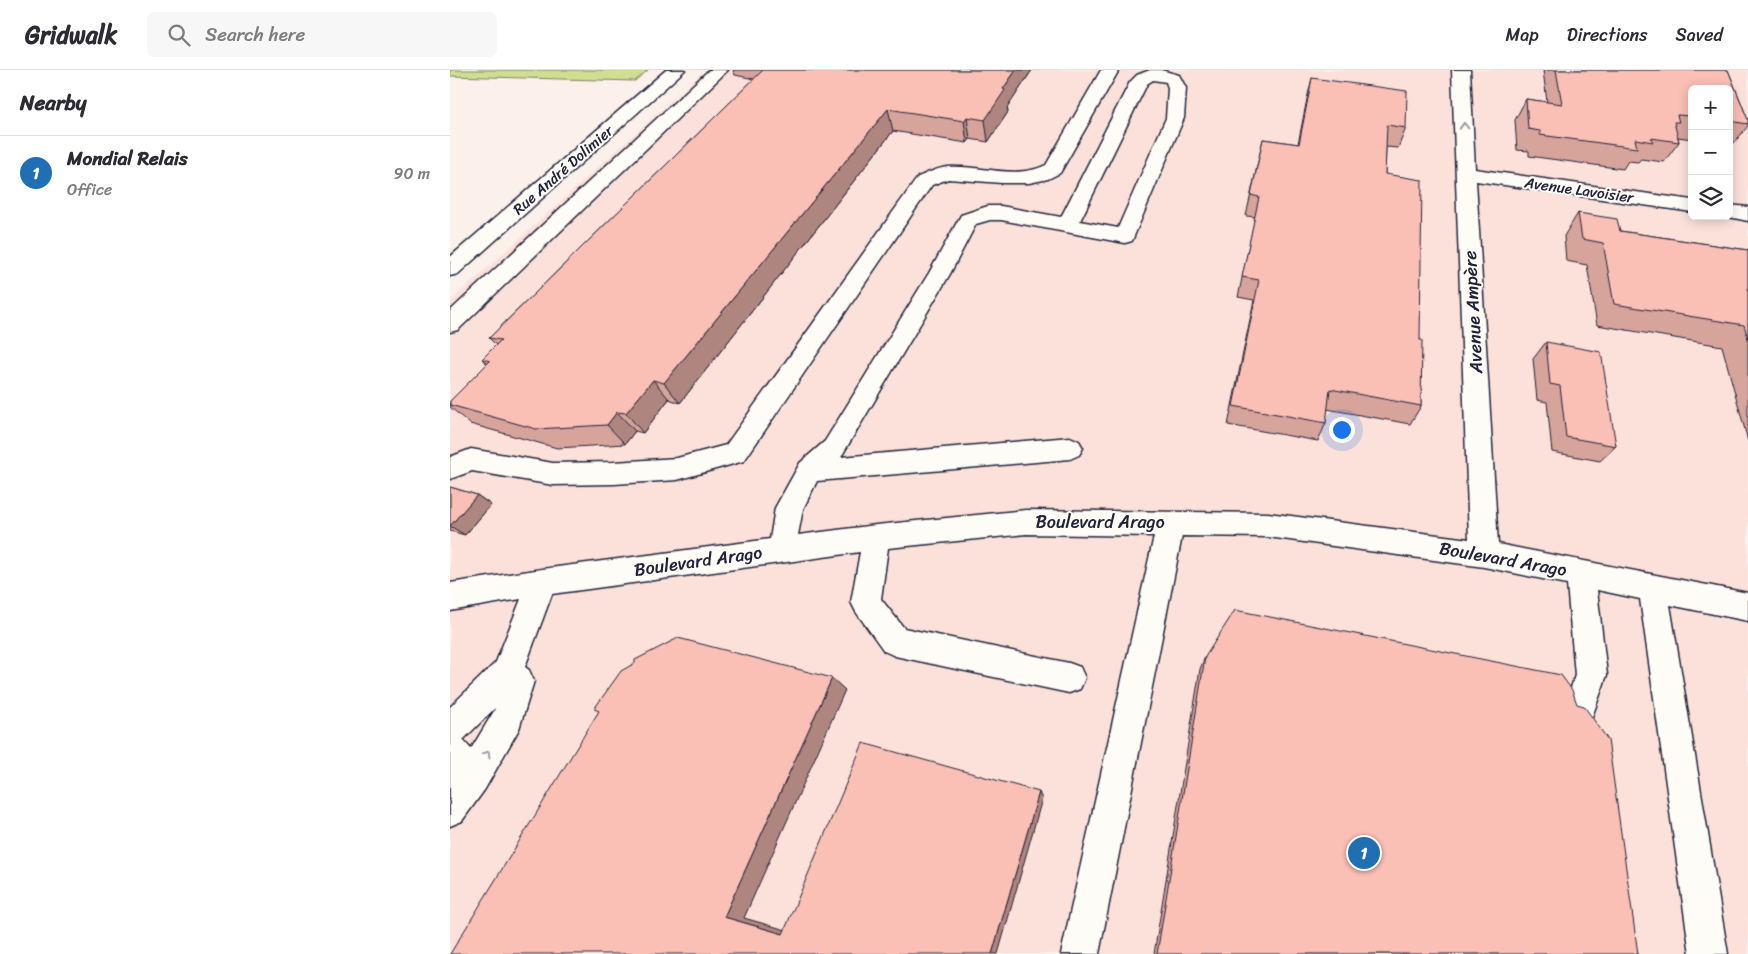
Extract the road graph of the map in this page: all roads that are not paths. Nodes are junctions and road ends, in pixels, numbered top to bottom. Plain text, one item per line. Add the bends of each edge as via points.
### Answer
1 (676, 70) edge
2 (719, 70) edge
3 (1110, 70) edge
4 (1461, 70) edge
5 (1466, 174) junction
6 (1688, 205) edge
7 (1733, 212) edge
8 (1748, 214) edge
9 (1067, 226) junction
10 (450, 269) edge
11 (450, 324) edge
12 (1070, 448) dead end
13 (450, 468) edge
14 (809, 471) junction
15 (1171, 523) junction
16 (876, 537) junction
17 (782, 549) junction
18 (1484, 554) junction
19 (1581, 573) junction
20 (542, 582) junction
21 (1653, 588) junction
22 (450, 597) edge
23 (1748, 607) edge
24 (508, 672) junction
25 (1069, 678) dead end
26 (1567, 703) edge
27 (450, 730) edge
28 (450, 751) edge
29 (453, 804) edge
30 (1080, 954) edge
31 (1709, 954) edge

1 - 10 street, Rue André Dolimier
2 - 11 street
3 - 13 street via 1053,169 1042,176 945,173 925,181 736,453 677,470 553,474 471,460
5 -> 4 street, Avenue Ampère
5 - 6 street, Avenue Lavoisier
5 - 18 street, Avenue Ampère
7 - 8 street
9 - 9 street via 1125,236 1175,118 1177,88 1173,79 1150,74 1139,82
9 - 14 street via 1001,213 988,213 968,220 834,448
12 - 14 street
14 - 17 street via 790,508
15 - 16 street, Boulevard Arago via 1026,522
15 - 18 street, Boulevard Arago via 1260,524
15 - 30 street
16 - 17 street, Boulevard Arago
16 - 25 street via 866,602 895,640
17 - 20 street, Boulevard Arago
18 - 19 street, Boulevard Arago
19 - 21 street, Boulevard Arago
19 - 26 street via 1591,675 1582,706
20 - 22 street, Boulevard Arago
20 - 24 street
21 - 23 street, Boulevard Arago
21 - 31 street
24 - 27 street
29 -> 24 street via 508,718 518,681
28 - 29 street via 461,762

